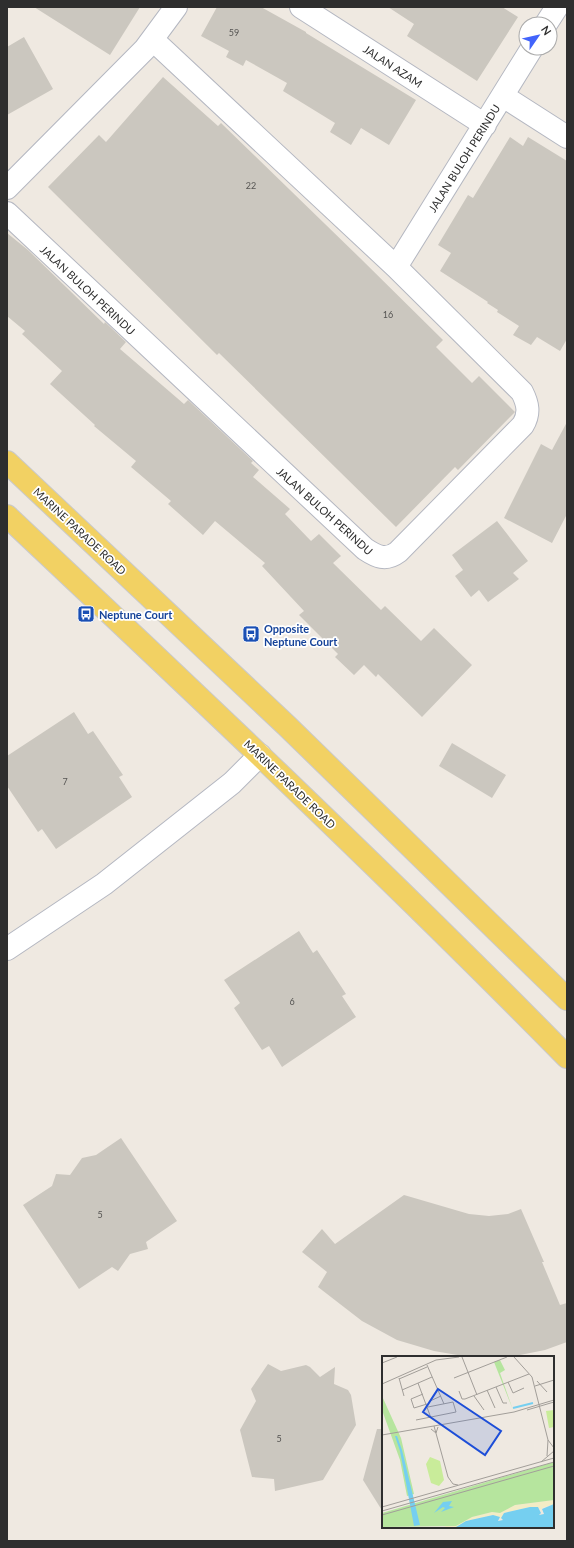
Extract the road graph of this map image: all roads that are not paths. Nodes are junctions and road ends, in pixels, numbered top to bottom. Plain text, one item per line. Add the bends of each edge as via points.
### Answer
1 (176, 7) edge
2 (301, 7) edge
3 (557, 7) edge
4 (551, 16) edge
5 (153, 40) junction
6 (527, 56) edge
7 (503, 96) junction
8 (485, 124) junction
9 (567, 137) edge
10 (7, 188) edge
11 (7, 213) edge
12 (396, 267) junction
13 (7, 462) edge
14 (7, 516) edge
15 (260, 755) junction
16 (7, 949) edge
17 (567, 999) edge
18 (567, 1057) edge

1 - 5 street
2 - 8 street, JALAN AZAM
3 - 4 street
5 - 10 street
5 - 12 street, JALAN BULOH PERINDU
6 - 7 street, JALAN BULOH PERINDU
7 - 8 street, JALAN BULOH PERINDU
7 - 9 street
8 - 12 street, JALAN BULOH PERINDU
11 - 12 street, JALAN BULOH PERINDU via 366,550 377,557 388,558 398,552 523,425 528,408 522,392
13 - 17 main road, MARINE PARADE ROAD via 287,726
14 - 15 main road, MARINE PARADE ROAD
15 - 16 street via 232,783 104,884
15 - 18 main road, MARINE PARADE ROAD

